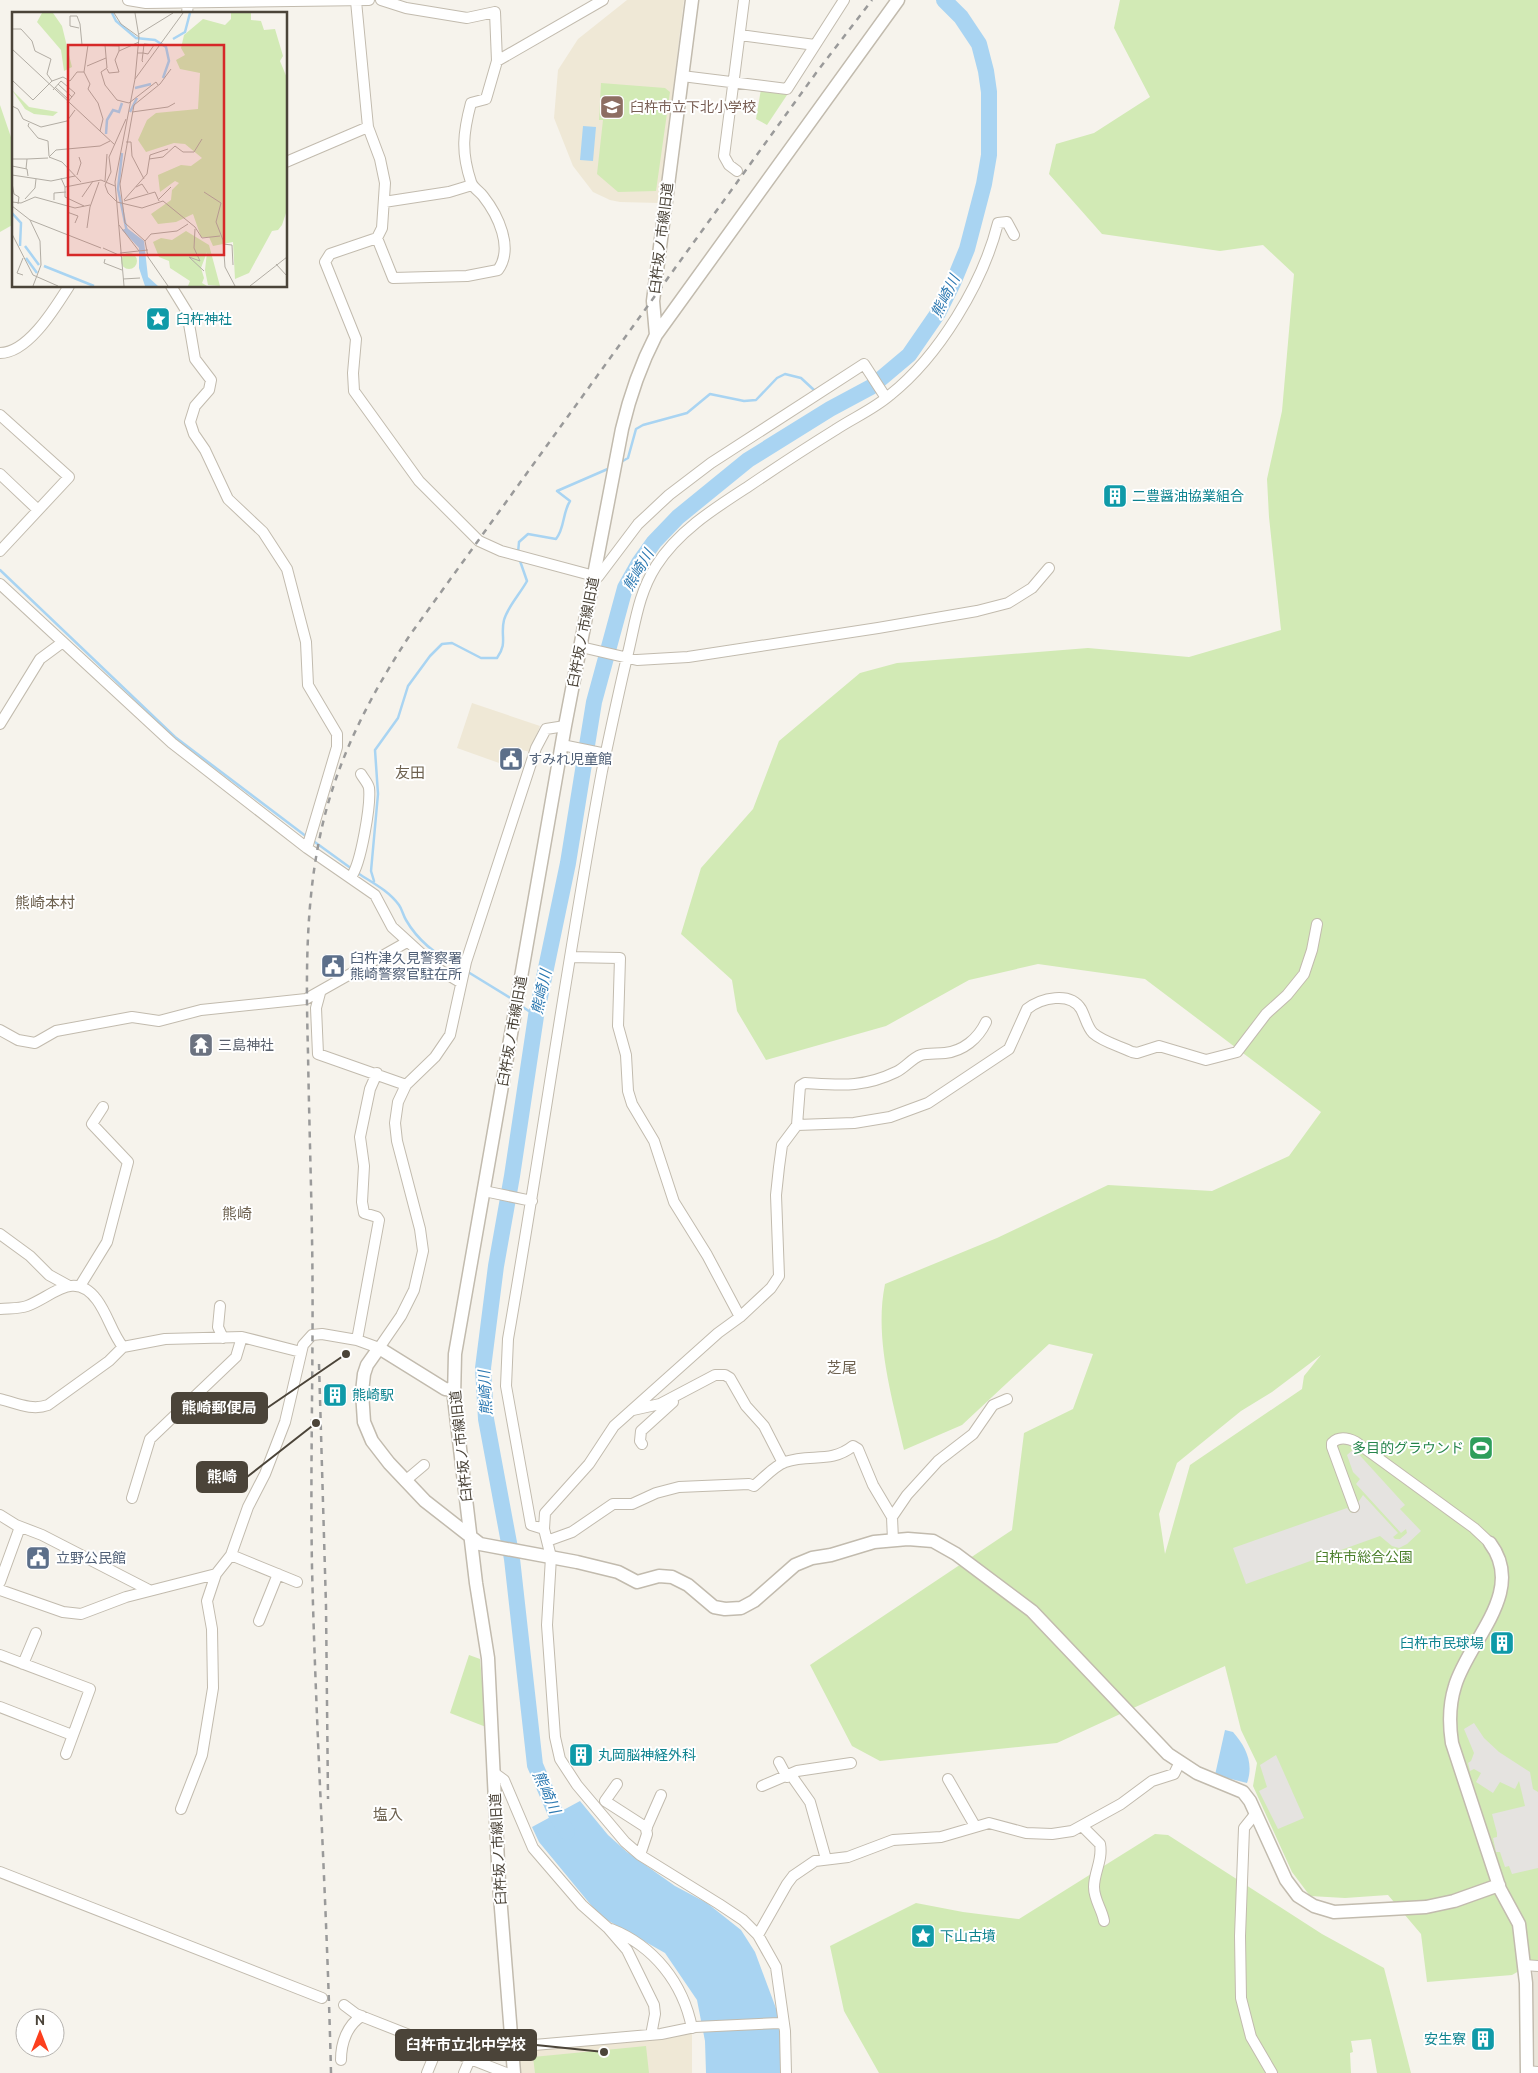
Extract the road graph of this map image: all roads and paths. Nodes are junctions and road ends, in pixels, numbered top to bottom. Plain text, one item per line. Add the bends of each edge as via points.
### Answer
1 (128, 0) edge
2 (369, 0) edge
3 (381, 0) edge
4 (602, 0) edge
5 (692, 0) edge
6 (744, 0) edge
7 (844, 0) edge
8 (898, 0) edge
9 (356, 1) edge
10 (188, 2) junction
11 (187, 12) edge
12 (740, 35) junction
13 (815, 45) junction
14 (497, 61) junction
15 (682, 76) junction
16 (733, 82) junction
17 (368, 127) junction
18 (288, 161) edge
19 (737, 171) dead end
20 (472, 184) junction
21 (384, 202) junction
22 (1014, 235) dead end
23 (377, 238) junction
24 (68, 288) edge
25 (172, 288) edge
26 (656, 335) junction
27 (0, 353) edge
28 (886, 397) junction
29 (0, 415) edge
30 (0, 474) edge
31 (38, 510) junction
32 (4, 539) edge
33 (0, 551) edge
34 (1049, 568) dead end
35 (594, 576) junction
36 (0, 584) edge
37 (63, 642) junction
38 (585, 648) junction
39 (627, 658) junction
40 (0, 724) edge
41 (565, 726) junction
42 (566, 746) junction
43 (604, 754) junction
44 (361, 774) dead end
45 (309, 843) junction
46 (354, 873) junction
47 (1317, 924) dead end
48 (407, 942) junction
49 (570, 957) junction
50 (461, 980) junction
51 (320, 993) junction
52 (986, 1022) dead end
53 (0, 1030) edge
54 (377, 1073) junction
55 (406, 1085) junction
56 (103, 1107) dead end
57 (797, 1125) junction
58 (486, 1192) junction
59 (531, 1201) junction
60 (0, 1234) edge
61 (69, 1286) junction
62 (80, 1286) junction
63 (220, 1306) dead end
64 (0, 1309) edge
65 (740, 1317) junction
66 (242, 1337) junction
67 (223, 1338) junction
68 (357, 1340) junction
69 (124, 1347) junction
70 (379, 1348) junction
71 (301, 1352) junction
72 (454, 1390) junction
73 (678, 1395) junction
74 (0, 1399) edge
75 (1007, 1399) dead end
76 (633, 1410) junction
77 (642, 1444) dead end
78 (783, 1463) junction
79 (424, 1465) dead end
80 (407, 1480) junction
81 (132, 1498) dead end
82 (1354, 1507) dead end
83 (0, 1515) edge
84 (892, 1517) junction
85 (20, 1527) junction
86 (544, 1529) junction
87 (893, 1540) junction
88 (476, 1541) junction
89 (547, 1542) junction
90 (1490, 1544) joint
91 (231, 1555) junction
92 (545, 1556) junction
93 (216, 1574) junction
94 (278, 1574) junction
95 (0, 1582) edge
96 (297, 1582) dead end
97 (0, 1590) edge
98 (149, 1590) junction
99 (259, 1621) dead end
100 (36, 1633) dead end
101 (0, 1654) edge
102 (23, 1664) junction
103 (0, 1707) edge
104 (72, 1735) junction
105 (66, 1754) dead end
106 (779, 1762) dead end
107 (1180, 1762) junction
108 (851, 1763) dead end
109 (493, 1772) junction
110 (789, 1776) junction
111 (948, 1779) dead end
112 (617, 1784) dead end
113 (762, 1786) dead end
114 (661, 1795) dead end
115 (181, 1809) dead end
116 (1256, 1813) junction
117 (975, 1826) junction
118 (1082, 1826) junction
119 (647, 1828) junction
120 (640, 1855) junction
121 (826, 1859) junction
122 (0, 1872) edge
123 (1498, 1885) junction
124 (1104, 1921) dead end
125 (608, 1928) junction
126 (758, 1935) junction
127 (1524, 1965) junction
128 (1538, 1966) edge
129 (322, 1998) dead end
130 (344, 2005) dead end
131 (362, 2016) junction
132 (781, 2024) junction
133 (693, 2027) junction
134 (651, 2035) junction
135 (438, 2046) junction
136 (511, 2047) junction
137 (470, 2059) junction
138 (341, 2060) dead end
139 (1530, 2072) edge
140 (427, 2073) edge
141 (464, 2073) edge
142 (506, 2073) edge
143 (514, 2073) edge
144 (786, 2073) edge
145 (1272, 2073) edge

1 - 10 street
2 - 9 street
3 - 14 street via 467,18 495,12
4 - 14 street
5 - 15 street, 臼杵坂ノ市線旧道
6 - 12 street
7 - 13 street
8 - 26 street
9 - 10 street
9 - 17 street
10 - 11 street
12 - 13 street
12 - 16 street
13 - 16 street via 787,89
14 - 20 street via 486,98 471,103 466,122 463,152
15 - 16 street
15 - 26 street, 臼杵坂ノ市線旧道 via 653,301
16 - 19 street via 724,156
17 - 18 street
17 - 21 street via 384,176
20 - 21 street via 449,192
20 - 23 street via 484,196 505,239 498,270 467,276 396,279
21 - 23 street via 382,228
22 - 28 street via 1007,222 998,223 973,292 918,368
23 - 35 street via 330,254 325,262 356,339 354,390 413,474 479,541
24 - 27 street via 44,323 29,338 11,353
25 - 45 street via 187,312 195,359 211,380 209,390 196,406 190,422 194,434 228,499 263,532 287,569 306,642 308,685 337,734 337,747
26 - 35 street, 臼杵坂ノ市線旧道 via 634,384
28 - 35 street via 864,364 669,495 638,524 601,575
28 - 39 street via 737,494 679,538 661,560 644,590
29 - 31 street via 69,477
30 - 31 street
31 - 32 street
32 - 33 street
34 - 39 street via 1032,588 1008,603 976,611 742,650 688,657
35 - 38 street, 臼杵坂ノ市線旧道
36 - 37 street
37 - 40 street via 40,659
37 - 45 street via 172,744
38 - 39 street
38 - 41 street, 臼杵坂ノ市線旧道
39 - 43 street
41 - 42 street, 臼杵坂ノ市線旧道
41 - 50 street via 546,729 536,748
42 - 43 street
42 - 58 street, 臼杵坂ノ市線旧道 via 514,1015
43 - 49 street
44 - 46 street via 368,786 368,800
45 - 46 street
46 - 48 street via 376,895 392,927
47 - 57 street via 1304,974 1266,1014 1246,1044 1227,1056 1200,1060 1159,1046 1132,1052 1091,1032 1080,1007 1074,1002 1062,998 1046,1000 1027,1009 1009,1050 928,1103 884,1118
48 - 50 street via 438,969
48 - 51 street
49 - 59 street
49 - 65 street via 620,958 618,1026 626,1055 632,1104 654,1142 674,1202
50 - 55 street via 450,1035 435,1057
51 - 53 street via 306,999 201,1010 159,1021 132,1017 56,1031 35,1043 18,1040
51 - 54 street via 316,1008 318,1054
52 - 57 street via 980,1033 964,1047 954,1052 921,1055 904,1069 876,1081 857,1085 806,1082 800,1086
54 - 55 street
54 - 68 street via 370,1089 360,1137 364,1213 379,1220
55 - 70 street via 398,1102 395,1123 422,1250 414,1290
56 - 62 street via 92,1124 128,1162 107,1242
57 - 65 street via 782,1145 779,1167 776,1196 779,1276
58 - 59 street
58 - 72 street, 臼杵坂ノ市線旧道 via 455,1354
59 - 86 street via 505,1375 509,1413 531,1525
60 - 61 street via 49,1275
61 - 62 street
61 - 64 street via 26,1307
62 - 69 street via 96,1300 115,1337
63 - 67 street via 218,1327
65 - 76 street
66 - 67 street
66 - 71 street
66 - 81 street via 236,1357 150,1439
67 - 69 street via 165,1339
68 - 70 street
68 - 71 street via 317,1334 307,1339
69 - 74 street via 48,1405 28,1408
70 - 72 street via 445,1389
70 - 80 street via 364,1374 364,1422 372,1441
71 - 91 street via 285,1422
72 - 88 street, 臼杵坂ノ市線旧道
73 - 76 street via 651,1407
73 - 77 street via 641,1431
73 - 78 street via 715,1375 730,1378 746,1406 764,1426
75 - 84 street via 993,1405 973,1434 938,1461
76 - 86 street via 614,1426 589,1464 545,1513
78 - 84 street via 806,1457 839,1456 856,1447
78 - 89 street via 754,1486 679,1487 632,1504 611,1505 572,1532
79 - 80 street
80 - 88 street via 425,1501
82 - 90 street via 1332,1447 1332,1442 1344,1438 1356,1442 1474,1528
83 - 85 street
84 - 87 street
85 - 95 street
85 - 98 street
86 - 89 street
87 - 92 street via 863,1544 795,1565 754,1601 742,1608 725,1610 714,1607 688,1585 672,1577 659,1576 637,1582 618,1572
87 - 107 street via 922,1539 942,1544 1013,1596 1055,1633 1168,1754
88 - 92 street
88 - 109 street, 臼杵坂ノ市線旧道 via 488,1658
89 - 92 street
90 - 123 street via 1501,1561 1501,1590 1497,1606 1455,1685 1450,1730
91 - 93 street
91 - 94 street
92 - 120 street via 555,1737 560,1759 576,1785 615,1832
93 - 98 street
93 - 115 street via 207,1601 212,1630 213,1688 202,1755
94 - 96 street
94 - 99 street
97 - 98 street via 63,1612 81,1614
100 - 102 street
101 - 102 street
102 - 104 street via 90,1689
103 - 104 street
104 - 105 street
106 - 110 street
107 - 116 street via 1197,1773 1243,1792
107 - 118 street via 1174,1774 1152,1781 1121,1804
108 - 110 street via 814,1768
109 - 125 street via 504,1780 533,1848 582,1905
109 - 136 street, 臼杵坂ノ市線旧道
110 - 113 street
110 - 121 street via 810,1802
111 - 117 street
112 - 119 street via 605,1801
114 - 119 street
116 - 123 street via 1286,1880 1298,1896 1314,1906 1334,1912 1426,1907
116 - 145 street via 1244,1828 1241,1998 1251,2036
117 - 118 street via 989,1823 1026,1833 1052,1834
117 - 121 street via 942,1837 884,1841 848,1857
118 - 124 street via 1100,1844 1101,1859 1095,1893
119 - 120 street
120 - 126 street via 720,1904
121 - 126 street via 815,1861 793,1876
122 - 129 street
123 - 127 street via 1519,1924
125 - 133 street via 635,1942 671,1976 683,1996
125 - 134 street via 627,1950 654,2005
126 - 132 street via 776,1967
127 - 128 street
127 - 139 street
130 - 131 street
131 - 135 street
131 - 138 street via 350,2028 342,2045
132 - 133 street
132 - 144 street
133 - 134 street
134 - 136 street
135 - 137 street
135 - 140 street
136 - 143 street, 臼杵坂ノ市線旧道
137 - 141 street
137 - 142 street

